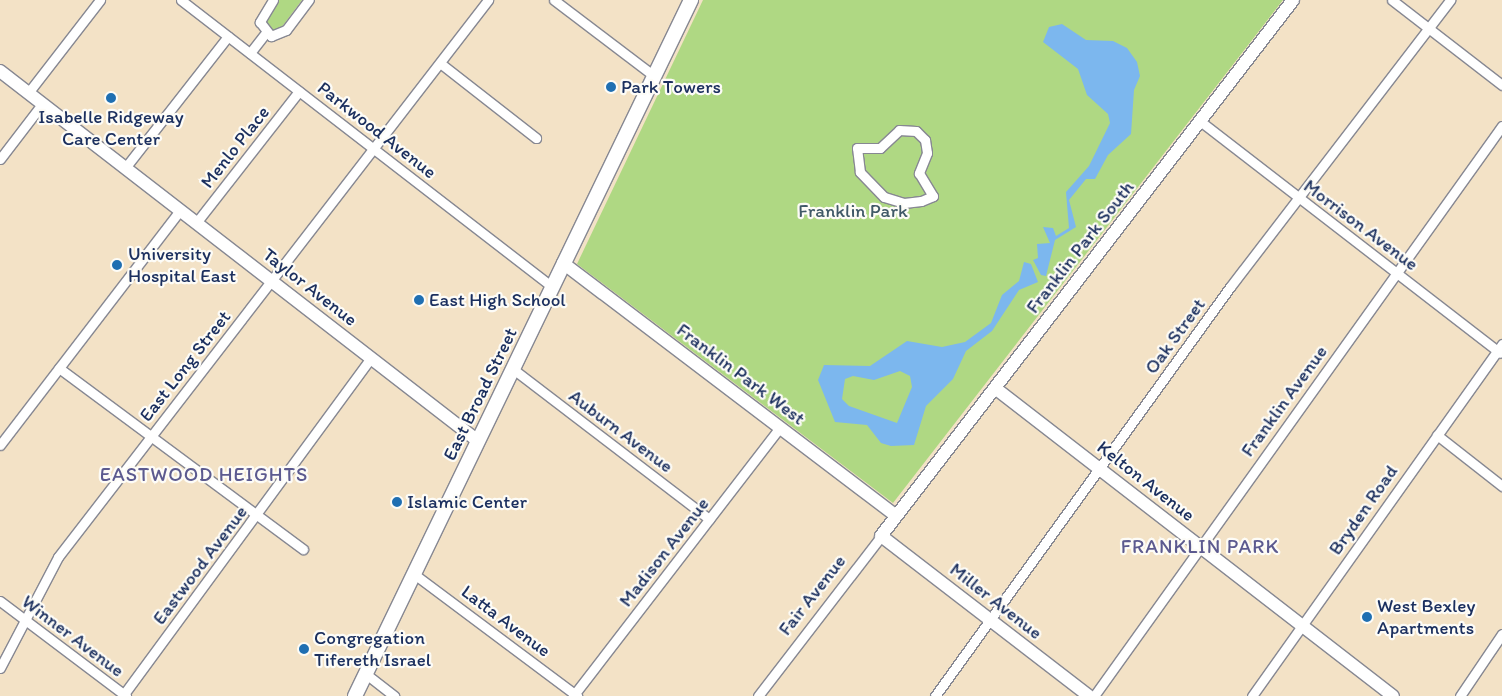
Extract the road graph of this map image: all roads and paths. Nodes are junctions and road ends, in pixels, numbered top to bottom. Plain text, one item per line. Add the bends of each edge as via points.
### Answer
1 (100, 0) edge
2 (181, 0) edge
3 (273, 0) edge
4 (309, 0) edge
5 (488, 0) edge
6 (554, 0) edge
7 (691, 0) edge
8 (1293, 0) edge
9 (1392, 0) edge
10 (1450, 0) edge
11 (1428, 28) junction
12 (265, 34) junction
13 (228, 36) junction
14 (250, 53) junction
15 (440, 63) junction
16 (0, 71) edge
17 (654, 76) junction
18 (1502, 85) edge
19 (299, 91) junction
20 (28, 93) junction
21 (42, 104) junction
22 (1200, 121) junction
23 (1502, 126) edge
24 (536, 138) dead end
25 (374, 148) junction
26 (0, 159) edge
27 (125, 168) junction
28 (933, 196) joint
29 (1298, 197) junction
30 (180, 210) junction
31 (196, 223) junction
32 (563, 263) junction
33 (1396, 273) junction
34 (272, 282) junction
35 (552, 287) junction
36 (1500, 350) edge
37 (370, 358) junction
38 (59, 368) junction
39 (512, 369) junction
40 (994, 388) junction
41 (780, 427) junction
42 (1437, 435) junction
43 (151, 436) junction
44 (478, 441) junction
45 (0, 445) edge
46 (1100, 469) junction
47 (1502, 486) edge
48 (257, 515) junction
49 (896, 516) junction
50 (709, 519) junction
51 (881, 536) junction
52 (1200, 546) junction
53 (303, 549) dead end
54 (414, 574) junction
55 (0, 602) edge
56 (23, 619) junction
57 (992, 621) junction
58 (1302, 625) junction
59 (1502, 634) edge
60 (0, 668) edge
61 (366, 674) junction
62 (125, 695) edge
63 (575, 695) edge
64 (355, 696) edge
65 (394, 696) edge
66 (758, 696) edge
67 (935, 696) edge
68 (1089, 696) edge
69 (1094, 696) edge
70 (1252, 696) edge
71 (1393, 696) edge
72 (1460, 696) edge

1 - 20 street
2 - 13 street, Parkwood Avenue
3 - 12 street via 262,14
4 - 12 street via 286,30 278,36
5 - 15 street, East Long Street
6 - 17 street
7 - 17 main road, East Broad Street
8 - 22 street, Franklin Park South
9 - 11 street
10 - 11 street, Oak Street
11 - 18 street
11 - 29 street, Oak Street
12 - 14 street
13 - 14 street, Parkwood Avenue
13 - 27 street
14 - 19 street, Parkwood Avenue
15 - 24 street
15 - 25 street, East Long Street
16 - 20 street, Taylor Avenue
17 - 32 main road, East Broad Street
19 - 25 street, Parkwood Avenue
19 - 31 street, Menlo Place
20 - 21 street, Taylor Avenue
21 - 26 street
21 - 27 street, Taylor Avenue
22 - 29 street, Morrison Avenue
22 - 40 street, Franklin Park South
23 - 33 street, Franklin Avenue
25 - 34 street, East Long Street
25 - 35 street, Parkwood Avenue
27 - 30 street, Taylor Avenue
28 - 28 street via 909,203 878,193 860,172 857,148 880,148 899,130 916,131 926,146 919,173
29 - 33 street, Morrison Avenue
29 - 46 street, Oak Street
30 - 31 street, Taylor Avenue
30 - 38 street
31 - 34 street, Taylor Avenue
32 - 35 main road, East Broad Street
32 - 41 street, Franklin Park West
33 - 36 street, Morrison Avenue
33 - 52 street, Franklin Avenue
34 - 37 street, Taylor Avenue
34 - 43 street, East Long Street
35 - 39 main road, East Broad Street
36 - 42 street, Bryden Road
37 - 44 street, Taylor Avenue
37 - 48 street, Eastwood Avenue
38 - 43 street
38 - 45 street
39 - 44 main road, East Broad Street
39 - 50 street, Auburn Avenue
40 - 46 street, Kelton Avenue
40 - 49 street, Franklin Park South
41 - 49 street, Franklin Park West
41 - 50 street, Madison Avenue
42 - 47 street
42 - 58 street, Bryden Road
43 - 48 street
43 - 56 street, East Long Street via 47,573
44 - 54 main road, East Broad Street
46 - 52 street, Kelton Avenue
46 - 57 street, Oak Street
48 - 53 street
48 - 62 street, Eastwood Avenue
49 - 51 street, Fair Avenue
50 - 63 street, Madison Avenue
51 - 57 street, Miller Avenue
51 - 66 street, Fair Avenue
52 - 58 street, Kelton Avenue
52 - 69 street, Franklin Avenue
54 - 61 main road, East Broad Street
54 - 63 street, Latta Avenue
55 - 56 street, Winner Avenue
56 - 60 street, East Long Street
56 - 62 street, Winner Avenue
57 - 67 street, Oak Street
57 - 68 street, Miller Avenue
58 - 70 street, Bryden Road
58 - 71 street, Kelton Avenue
59 - 72 street
61 - 64 main road, East Broad Street
61 - 65 street

